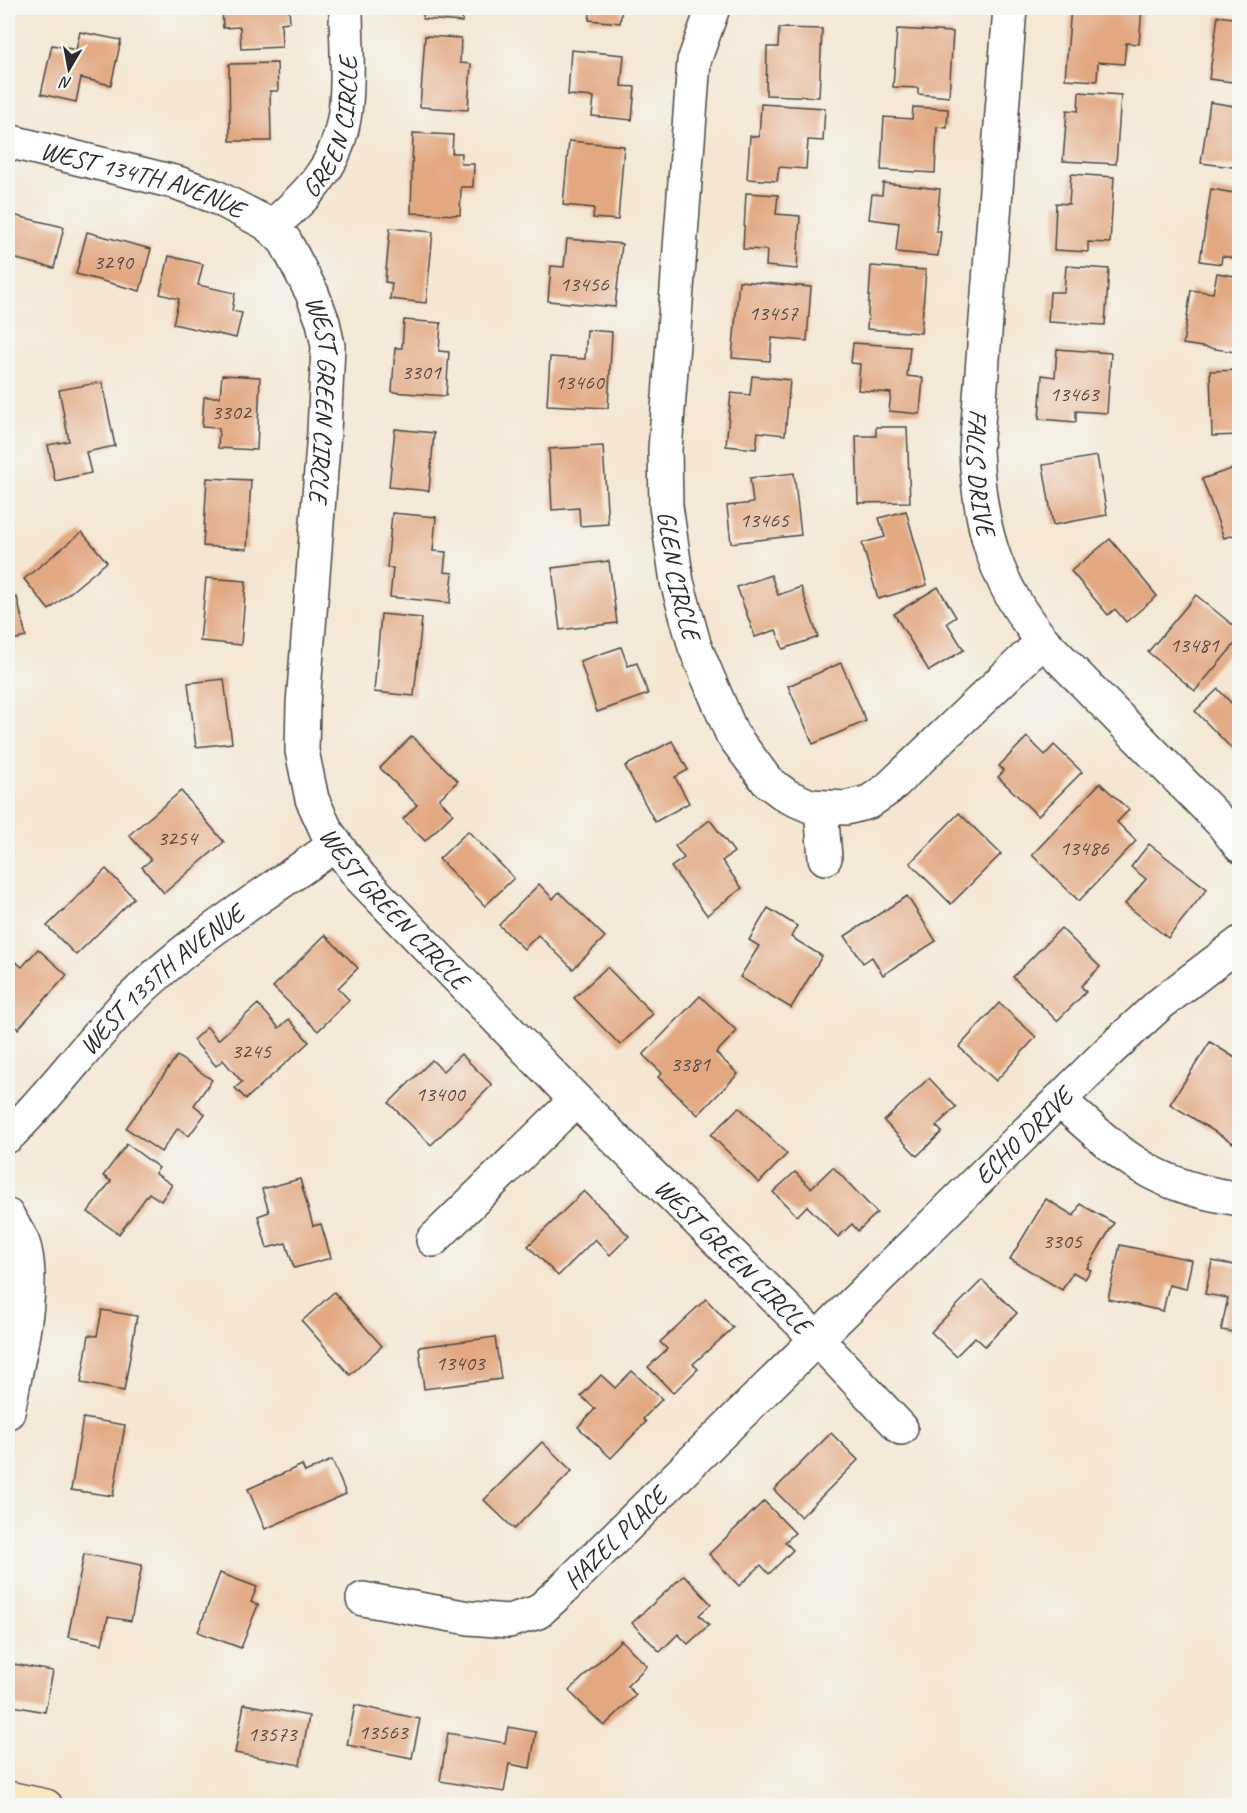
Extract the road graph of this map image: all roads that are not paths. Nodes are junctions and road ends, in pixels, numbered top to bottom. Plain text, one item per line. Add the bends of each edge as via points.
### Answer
1 (345, 8) edge
2 (713, 8) edge
3 (1010, 8) edge
4 (8, 141) edge
5 (271, 228) junction
6 (1043, 640) junction
7 (821, 808) junction
8 (335, 845) junction
9 (1239, 846) edge
10 (825, 858) dead end
11 (1239, 944) edge
12 (576, 1100) junction
13 (1059, 1100) junction
14 (8, 1136) edge
15 (1239, 1199) edge
16 (8, 1216) edge
17 (433, 1240) dead end
18 (817, 1339) junction
19 (8, 1412) edge
20 (901, 1428) dead end
21 (363, 1599) dead end
22 (8, 1798) edge
23 (46, 1806) edge

1 - 5 street, GREEN CIRCLE via 346,112 336,149 322,175
2 - 7 street, GLEN CIRCLE via 694,61 665,450 666,506 677,582 695,646 732,734 767,781 787,796
3 - 6 street, FALLS DRIVE via 976,450 977,489 999,572 1025,620
4 - 5 street, WEST 134TH AVENUE via 178,183 216,197
5 - 8 street, WEST GREEN CIRCLE via 285,241 312,293 324,322 328,346 302,751 312,800
6 - 7 street, GLEN CIRCLE via 888,789 869,802 846,808
6 - 9 street, FALLS DRIVE via 1222,823
7 - 10 street
8 - 12 street, WEST GREEN CIRCLE via 360,877
8 - 14 street, WEST 135TH AVENUE via 158,974 99,1032
11 - 13 street, ECHO DRIVE via 1161,1004
12 - 17 street
12 - 18 street, WEST GREEN CIRCLE
13 - 15 street via 1145,1169 1196,1191
13 - 18 street, ECHO DRIVE
16 - 19 street via 22,1241 29,1273
18 - 20 street, WEST GREEN CIRCLE
18 - 21 street, HAZEL PLACE via 538,1612 509,1622
22 - 23 main road

